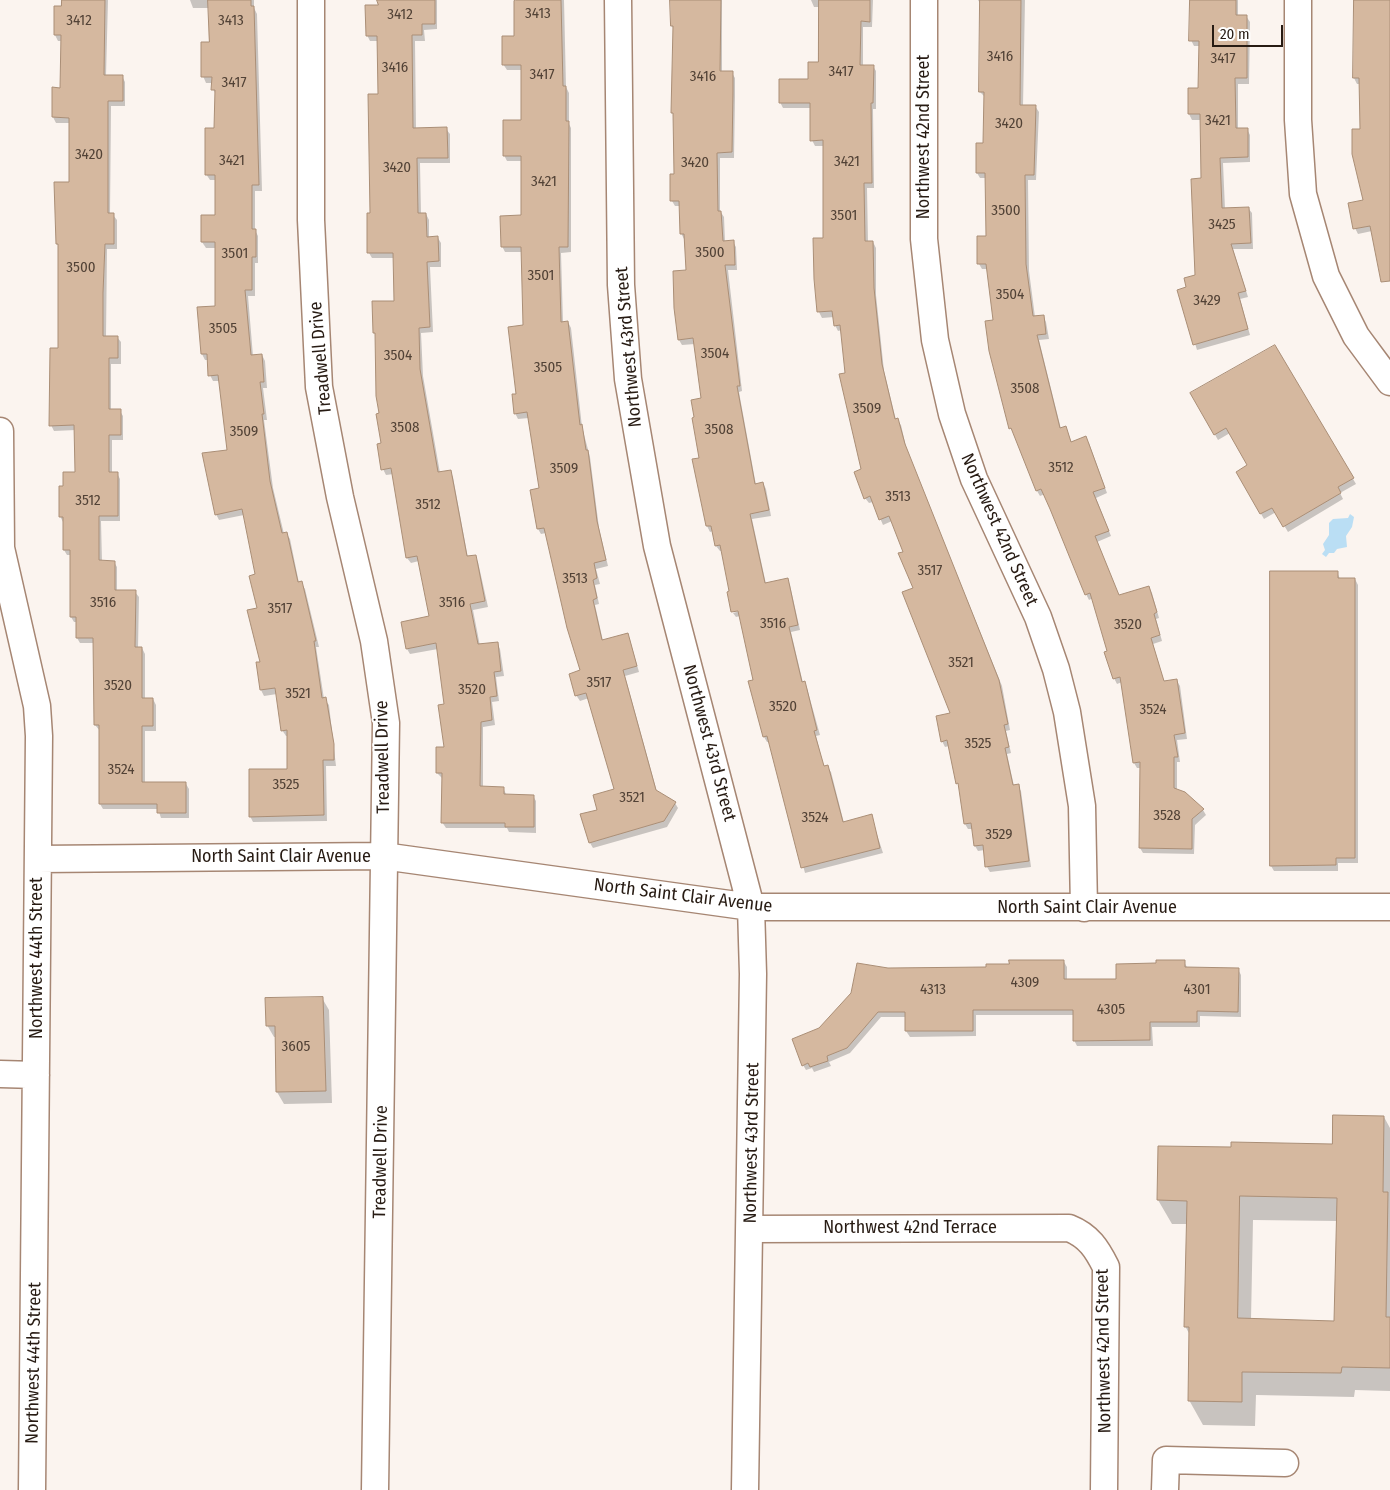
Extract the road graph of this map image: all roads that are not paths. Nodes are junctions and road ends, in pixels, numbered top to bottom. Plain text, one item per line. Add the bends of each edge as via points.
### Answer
1 (311, 0) edge
2 (618, 0) edge
3 (924, 0) edge
4 (1298, 0) edge
5 (1390, 382) edge
6 (0, 431) edge
7 (0, 548) edge
8 (383, 856) junction
9 (38, 859) junction
10 (751, 907) junction
11 (1390, 907) edge
12 (1084, 908) junction
13 (0, 1074) edge
14 (36, 1074) junction
15 (1070, 1228) joint
16 (751, 1230) junction
17 (1285, 1464) dead end
18 (32, 1490) edge
19 (375, 1490) edge
20 (745, 1490) edge
21 (1104, 1490) edge
22 (1165, 1490) edge

1 - 8 street, Treadwell Drive via 312,220 319,387 340,497 374,641 386,723
2 - 10 street, Northwest 43rd Street via 621,285 628,379 657,546
3 - 12 street, Northwest 42nd Street via 924,240 935,340 952,414 974,479 1038,617 1056,668 1067,712 1082,806
4 - 5 street via 1298,120 1303,194 1326,276 1356,336
6 - 7 street, Northwest 44th Street
7 - 9 street, Northwest 44th Street via 37,706
8 - 9 street, North Saint Clair Avenue
8 - 10 street, North Saint Clair Avenue
8 - 19 street, Treadwell Drive
9 - 14 street, Northwest 44th Street
10 - 12 street, North Saint Clair Avenue
10 - 16 street, Northwest 43rd Street
11 - 12 street, North Saint Clair Avenue
13 - 14 street
14 - 18 street, Northwest 44th Street
15 - 16 street, Northwest 42nd Terrace
15 - 21 street, Northwest 42nd Street via 1086,1236 1106,1267
16 - 20 street, Northwest 43rd Street
17 - 22 street via 1166,1460

